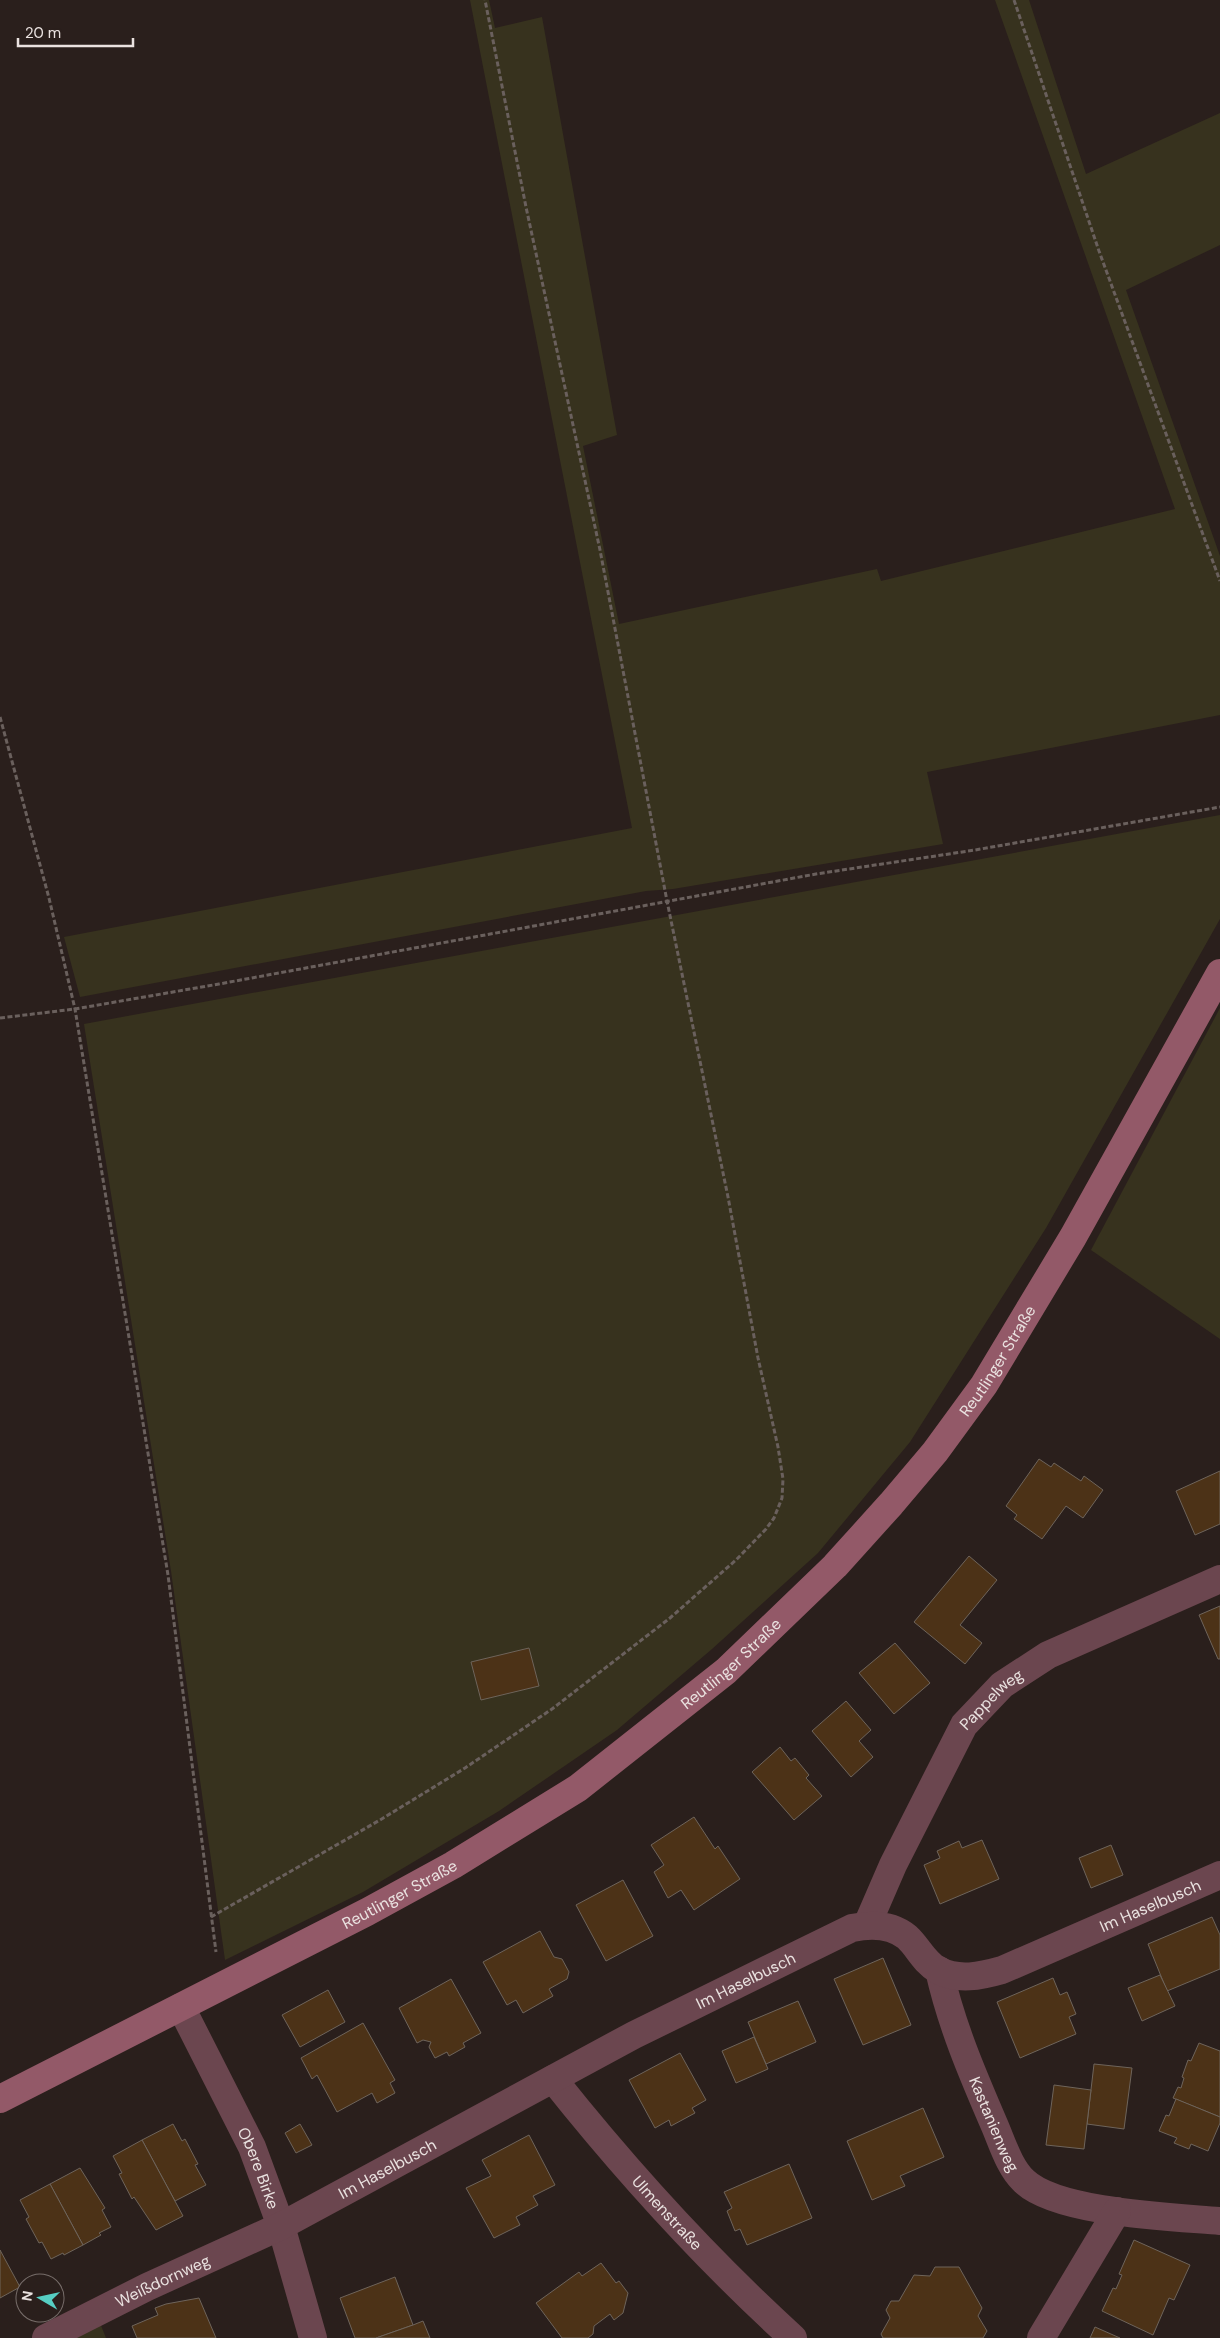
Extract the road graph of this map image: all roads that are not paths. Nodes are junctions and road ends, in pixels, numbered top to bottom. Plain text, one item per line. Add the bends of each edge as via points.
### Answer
1 (1220, 973) edge
2 (1220, 1579) edge
3 (1220, 1875) edge
4 (868, 1924) junction
5 (939, 1970) junction
6 (181, 2007) junction
7 (553, 2079) junction
8 (0, 2099) edge
9 (1117, 2211) junction
10 (1220, 2221) edge
11 (281, 2226) junction
12 (46, 2338) edge
13 (313, 2338) edge
14 (793, 2338) edge
15 (1042, 2338) edge

1 - 6 street, Reutlinger Straße via 1073,1238 984,1385 934,1452 835,1566 726,1670 578,1788 453,1865
2 - 4 street, Pappelweg via 1048,1655 1002,1685 964,1725 893,1865
3 - 5 street, Im Haselbusch via 1002,1970 980,1976 959,1976
4 - 5 street, Im Haselbusch via 890,1927 907,1937 921,1956
4 - 7 street, Im Haselbusch via 852,1928 713,1995
5 - 9 street, Kastanienweg via 964,2055 1010,2161 1024,2182 1078,2205
6 - 8 street, Reutlinger Straße
6 - 11 street, Obere Birke via 252,2147
7 - 11 street, Im Haselbusch
7 - 14 street, Ulmenstraße via 624,2167 680,2228
9 - 10 street, Kastanienweg
9 - 15 street
11 - 12 street, Weißdornweg via 147,2287
11 - 13 street, Obere Birke

